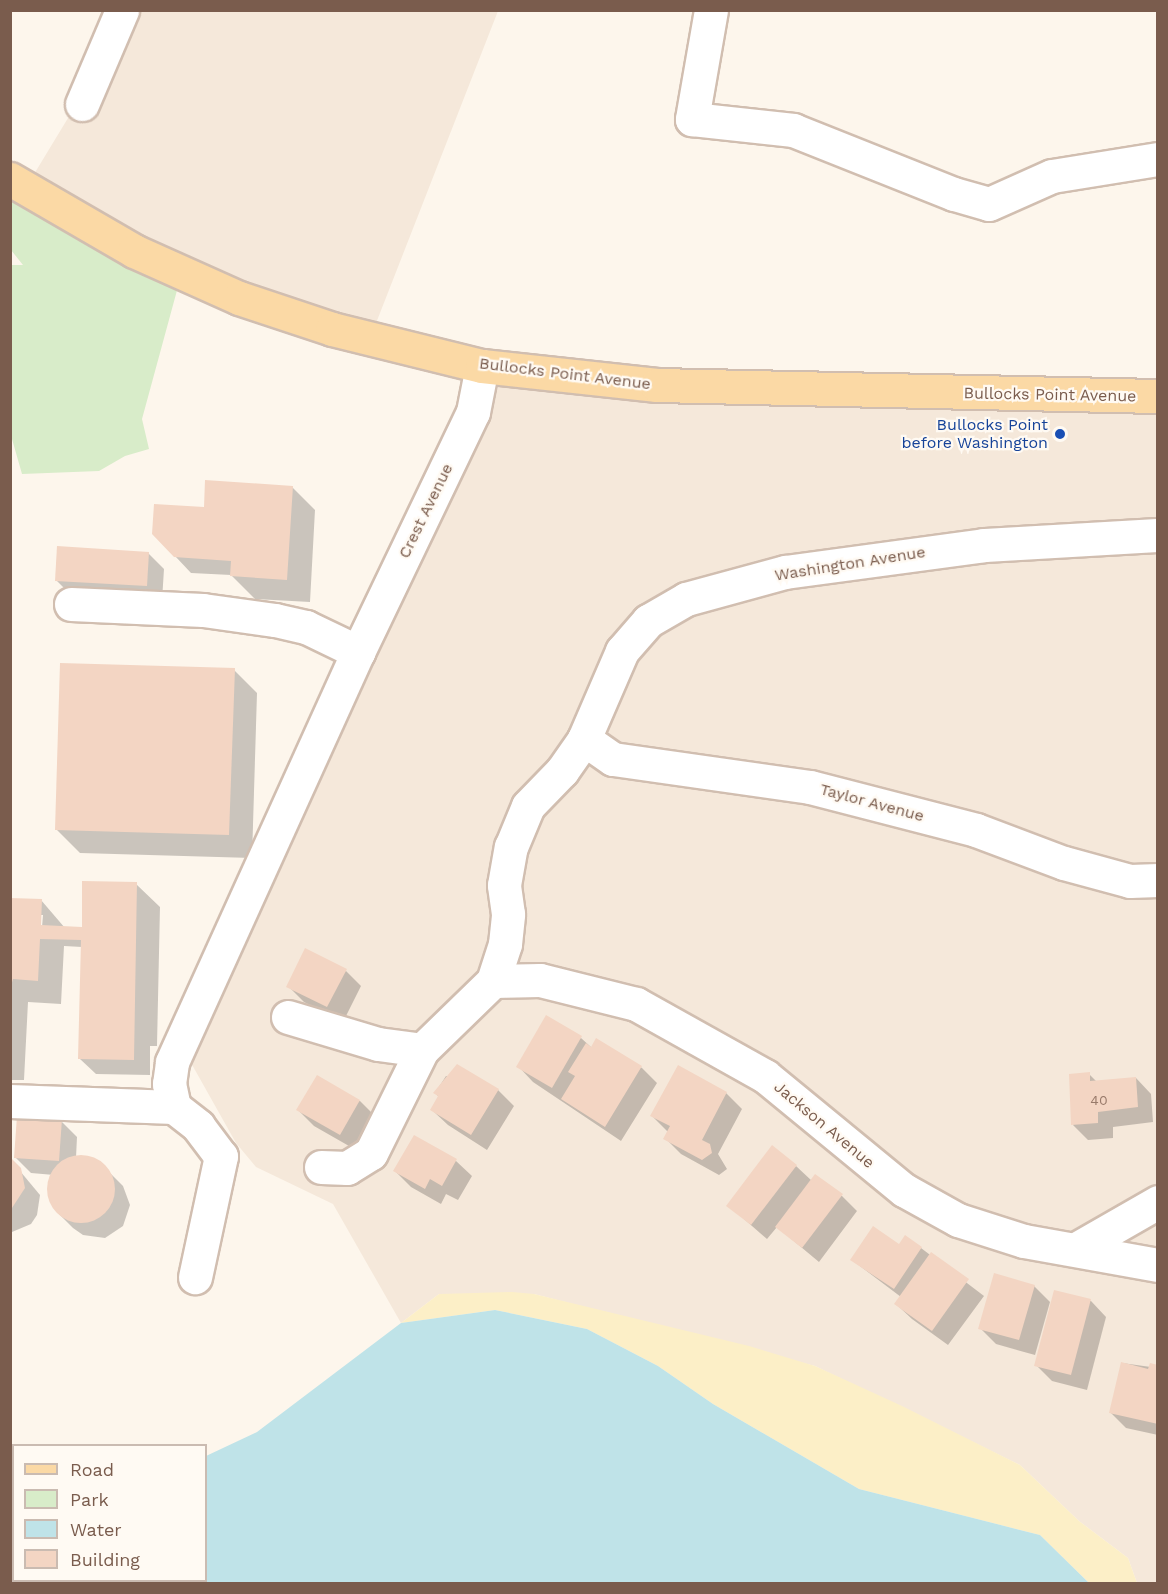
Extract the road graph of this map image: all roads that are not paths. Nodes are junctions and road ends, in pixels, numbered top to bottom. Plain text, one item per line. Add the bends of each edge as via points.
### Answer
1 (122, 10) edge
2 (711, 10) edge
3 (82, 104) dead end
4 (1158, 159) edge
5 (10, 179) edge
6 (482, 366) junction
7 (1158, 396) edge
8 (1158, 535) edge
9 (71, 604) dead end
10 (358, 652) junction
11 (584, 739) junction
12 (1158, 880) edge
13 (493, 981) junction
14 (288, 1017) dead end
15 (422, 1050) junction
16 (10, 1101) edge
17 (174, 1107) junction
18 (321, 1167) dead end
19 (1158, 1202) edge
20 (1076, 1249) junction
21 (1158, 1265) edge
22 (195, 1276) dead end

1 - 3 street
2 - 4 street via 692,119 793,130 954,194 989,204 1052,176
5 - 6 main road, Bullocks Point Avenue via 134,251 239,298 332,329
6 - 7 main road, Bullocks Point Avenue via 657,385
6 - 10 street, Crest Avenue via 473,412
8 - 11 street, Washington Avenue via 984,545 785,572 686,599 648,621 622,651
9 - 10 street via 203,610 275,620 306,627
10 - 17 street, Crest Avenue via 172,1062
11 - 12 street, Taylor Avenue via 613,759 810,787 976,830 1064,863 1130,881
11 - 13 street, Washington Avenue via 562,771 528,806 511,847 504,885 508,914 505,944
13 - 15 street, Washington Avenue
13 - 20 street, Jackson Avenue via 540,980 636,1004 765,1076 873,1166 922,1201 978,1228
14 - 15 street via 378,1044
15 - 18 street, Washington Avenue via 371,1153 347,1168
16 - 17 street
17 - 22 street via 198,1126 221,1155
19 - 20 street
20 - 21 street, Jackson Avenue

